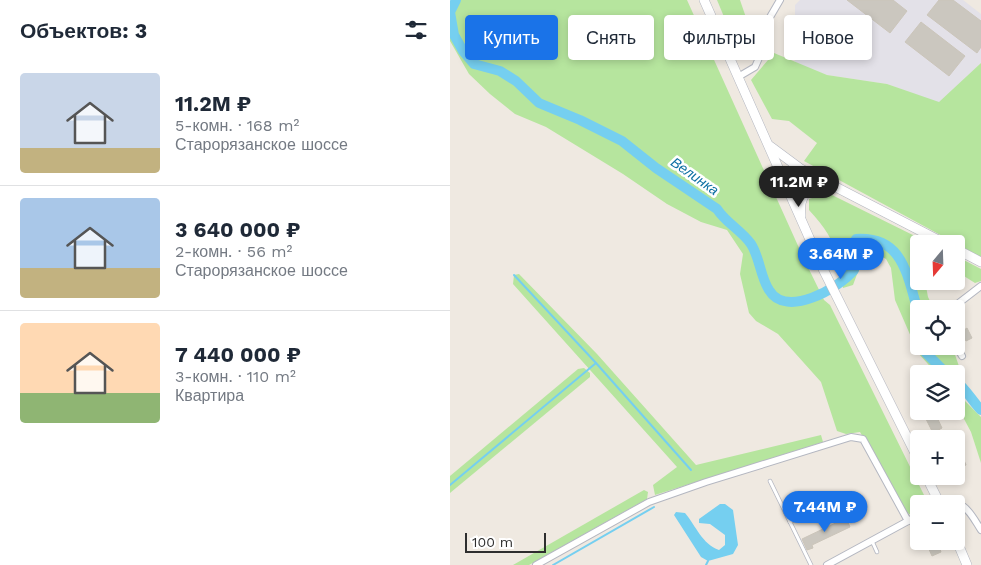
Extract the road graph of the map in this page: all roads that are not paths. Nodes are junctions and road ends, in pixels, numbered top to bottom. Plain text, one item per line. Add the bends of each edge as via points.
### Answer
1 (704, 0) edge
2 (780, 0) edge
3 (738, 77) junction
4 (765, 140) junction
5 (795, 165) junction
6 (779, 172) junction
7 (835, 187) junction
8 (805, 192) junction
9 (789, 194) junction
10 (801, 221) junction
11 (928, 235) edge
12 (965, 254) edge
13 (981, 262) edge
14 (981, 286) edge
15 (963, 300) edge
16 (910, 443) edge
17 (770, 481) dead end
18 (828, 503) dead end
19 (965, 509) edge
20 (908, 520) joint
21 (790, 522) junction
22 (981, 530) edge
23 (872, 541) junction
24 (961, 550) edge
25 (877, 552) dead end
26 (536, 565) edge
27 (811, 565) edge
28 (827, 565) edge
29 (967, 565) edge

1 - 3 main road
2 - 3 street via 766,24 755,66
3 - 4 main road
4 - 5 main road
4 - 6 main road
5 - 6 main road
5 - 7 main road
6 - 9 main road
7 - 8 main road via 819,185
7 - 11 main road
8 - 9 main road via 797,196
8 - 10 main road via 800,204
9 - 10 main road
10 - 16 main road
12 - 13 main road
14 - 15 street
17 - 21 lane
18 - 21 lane
19 - 22 street
20 - 23 street
20 - 26 street via 863,439 851,438 649,502
21 - 27 lane
23 - 25 lane
23 - 28 street
24 - 29 main road

